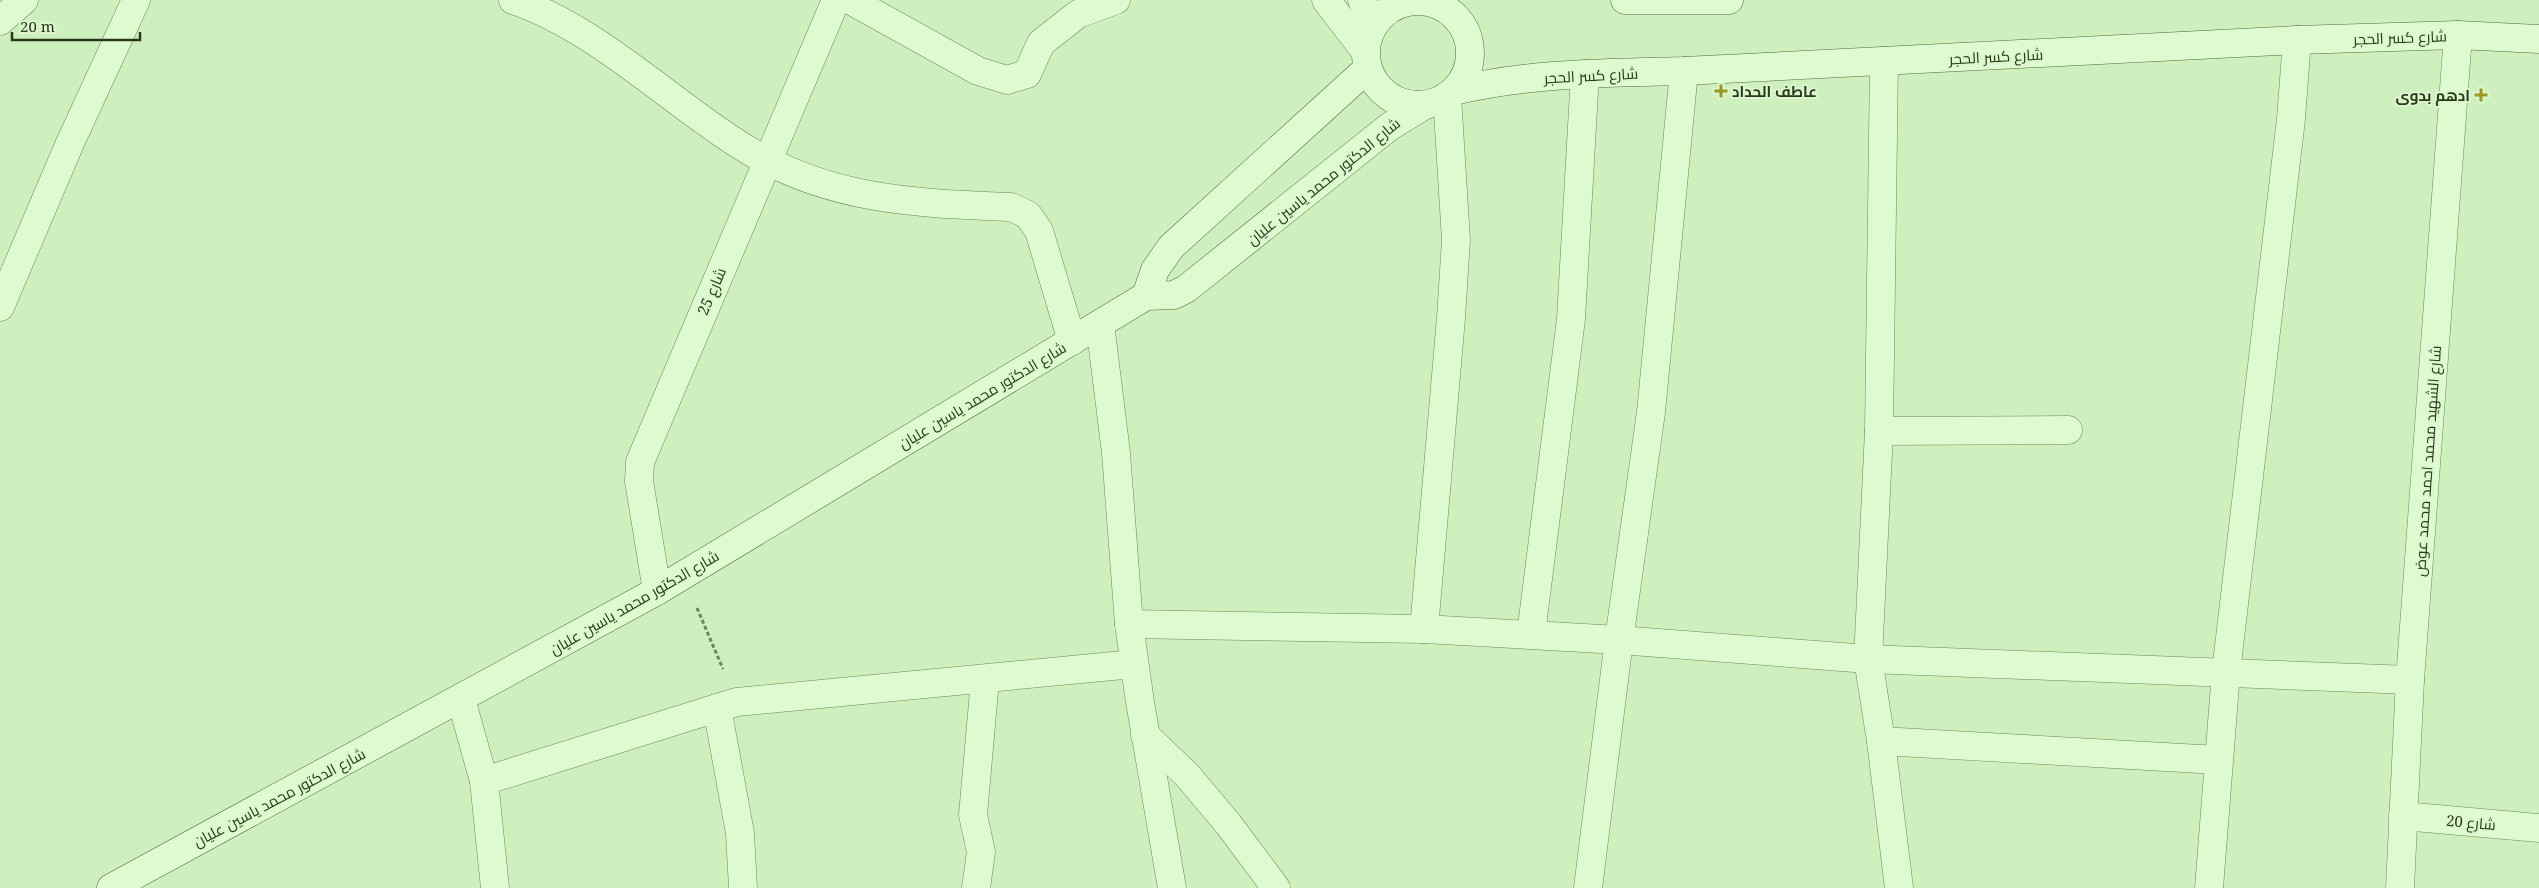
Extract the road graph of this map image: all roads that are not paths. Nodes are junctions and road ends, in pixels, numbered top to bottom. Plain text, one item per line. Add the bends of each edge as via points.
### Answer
1 (24, 0) edge
2 (136, 0) edge
3 (513, 0) edge
4 (836, 0) edge
5 (850, 0) edge
6 (1116, 0) edge
7 (1326, 0) edge
8 (1362, 0) edge
9 (1625, 0) edge
10 (1729, 0) edge
11 (1446, 4) edge
12 (0, 21) edge
13 (2458, 35) junction
14 (2539, 39) edge
15 (2297, 40) junction
16 (1369, 49) junction
17 (1884, 61) junction
18 (1684, 71) junction
19 (1585, 74) junction
20 (1442, 97) junction
21 (767, 160) junction
22 (1146, 296) junction
23 (0, 308) edge
24 (1100, 324) junction
25 (1072, 340) junction
26 (2068, 430) dead end
27 (1880, 431) junction
28 (657, 592) junction
29 (1128, 624) junction
30 (1424, 629) junction
31 (1531, 634) junction
32 (1618, 640) junction
33 (1868, 659) junction
34 (1134, 664) junction
35 (2226, 672) junction
36 (985, 680) junction
37 (2410, 680) junction
38 (461, 699) junction
39 (727, 705) junction
40 (1146, 735) junction
41 (1881, 741) junction
42 (2218, 760) junction
43 (484, 781) junction
44 (2403, 816) junction
45 (2539, 828) edge
46 (110, 888) edge
47 (495, 888) edge
48 (743, 888) edge
49 (976, 888) edge
50 (1172, 888) edge
51 (1276, 888) edge
52 (1588, 888) edge
53 (1899, 888) edge
54 (2209, 888) edge
55 (2400, 888) edge

1 - 12 street
2 - 23 street via 70,143
3 - 21 street via 582,34 736,143
4 - 21 street, شارع 25
5 - 6 street via 978,71 1007,80 1027,74 1041,43 1078,14
7 - 16 street
8 - 16 street
9 - 10 street
11 - 16 street via 1410,2 1395,6 1383,14
11 - 20 street via 1466,34 1470,48 1464,79
13 - 14 street, شارع كسر الحجر
13 - 15 street, شارع كسر الحجر
13 - 37 street, شارع الشهيد محمد احمد محمد عوض
15 - 17 street, شارع كسر الحجر
15 - 35 street via 2291,119
16 - 20 street via 1376,85 1390,97 1406,104
16 - 22 street via 1172,247 1155,270
17 - 18 street, شارع كسر الحجر
17 - 27 street
18 - 19 street, شارع كسر الحجر
18 - 32 street via 1651,412
19 - 20 street, شارع كسر الحجر via 1518,78
19 - 31 street via 1571,318
20 - 22 street, شارع الدكتور محمد ياسين عليان via 1389,127 1186,290 1174,295
20 - 30 street via 1456,240
21 - 25 street via 797,174 858,194 923,204 1011,207 1028,215 1039,231
21 - 28 street, شارع 25 via 640,462 638,481
22 - 24 street, شارع الدكتور محمد ياسين عليان
24 - 25 street, شارع الدكتور محمد ياسين عليان
24 - 29 street via 1116,452
25 - 28 street, شارع الدكتور محمد ياسين عليان
26 - 27 street
27 - 33 street
28 - 38 street, شارع الدكتور محمد ياسين عليان
29 - 30 street
29 - 34 street
30 - 31 street
31 - 32 street
32 - 33 street
32 - 52 street
33 - 35 street
33 - 41 street
34 - 36 street
34 - 40 street
35 - 37 street
35 - 42 street
36 - 39 street
36 - 49 street via 973,815 982,852
37 - 44 street, شارع الشهيد محمد احمد محمد عوض
38 - 43 street
38 - 46 street, شارع الدكتور محمد ياسين عليان
39 - 43 street
39 - 48 street
40 - 50 street
40 - 51 street via 1187,775
41 - 42 street
41 - 53 street
42 - 54 street
43 - 47 street
44 - 45 street, شارع 20
44 - 55 street, شارع الشهيد محمد احمد محمد عوض

